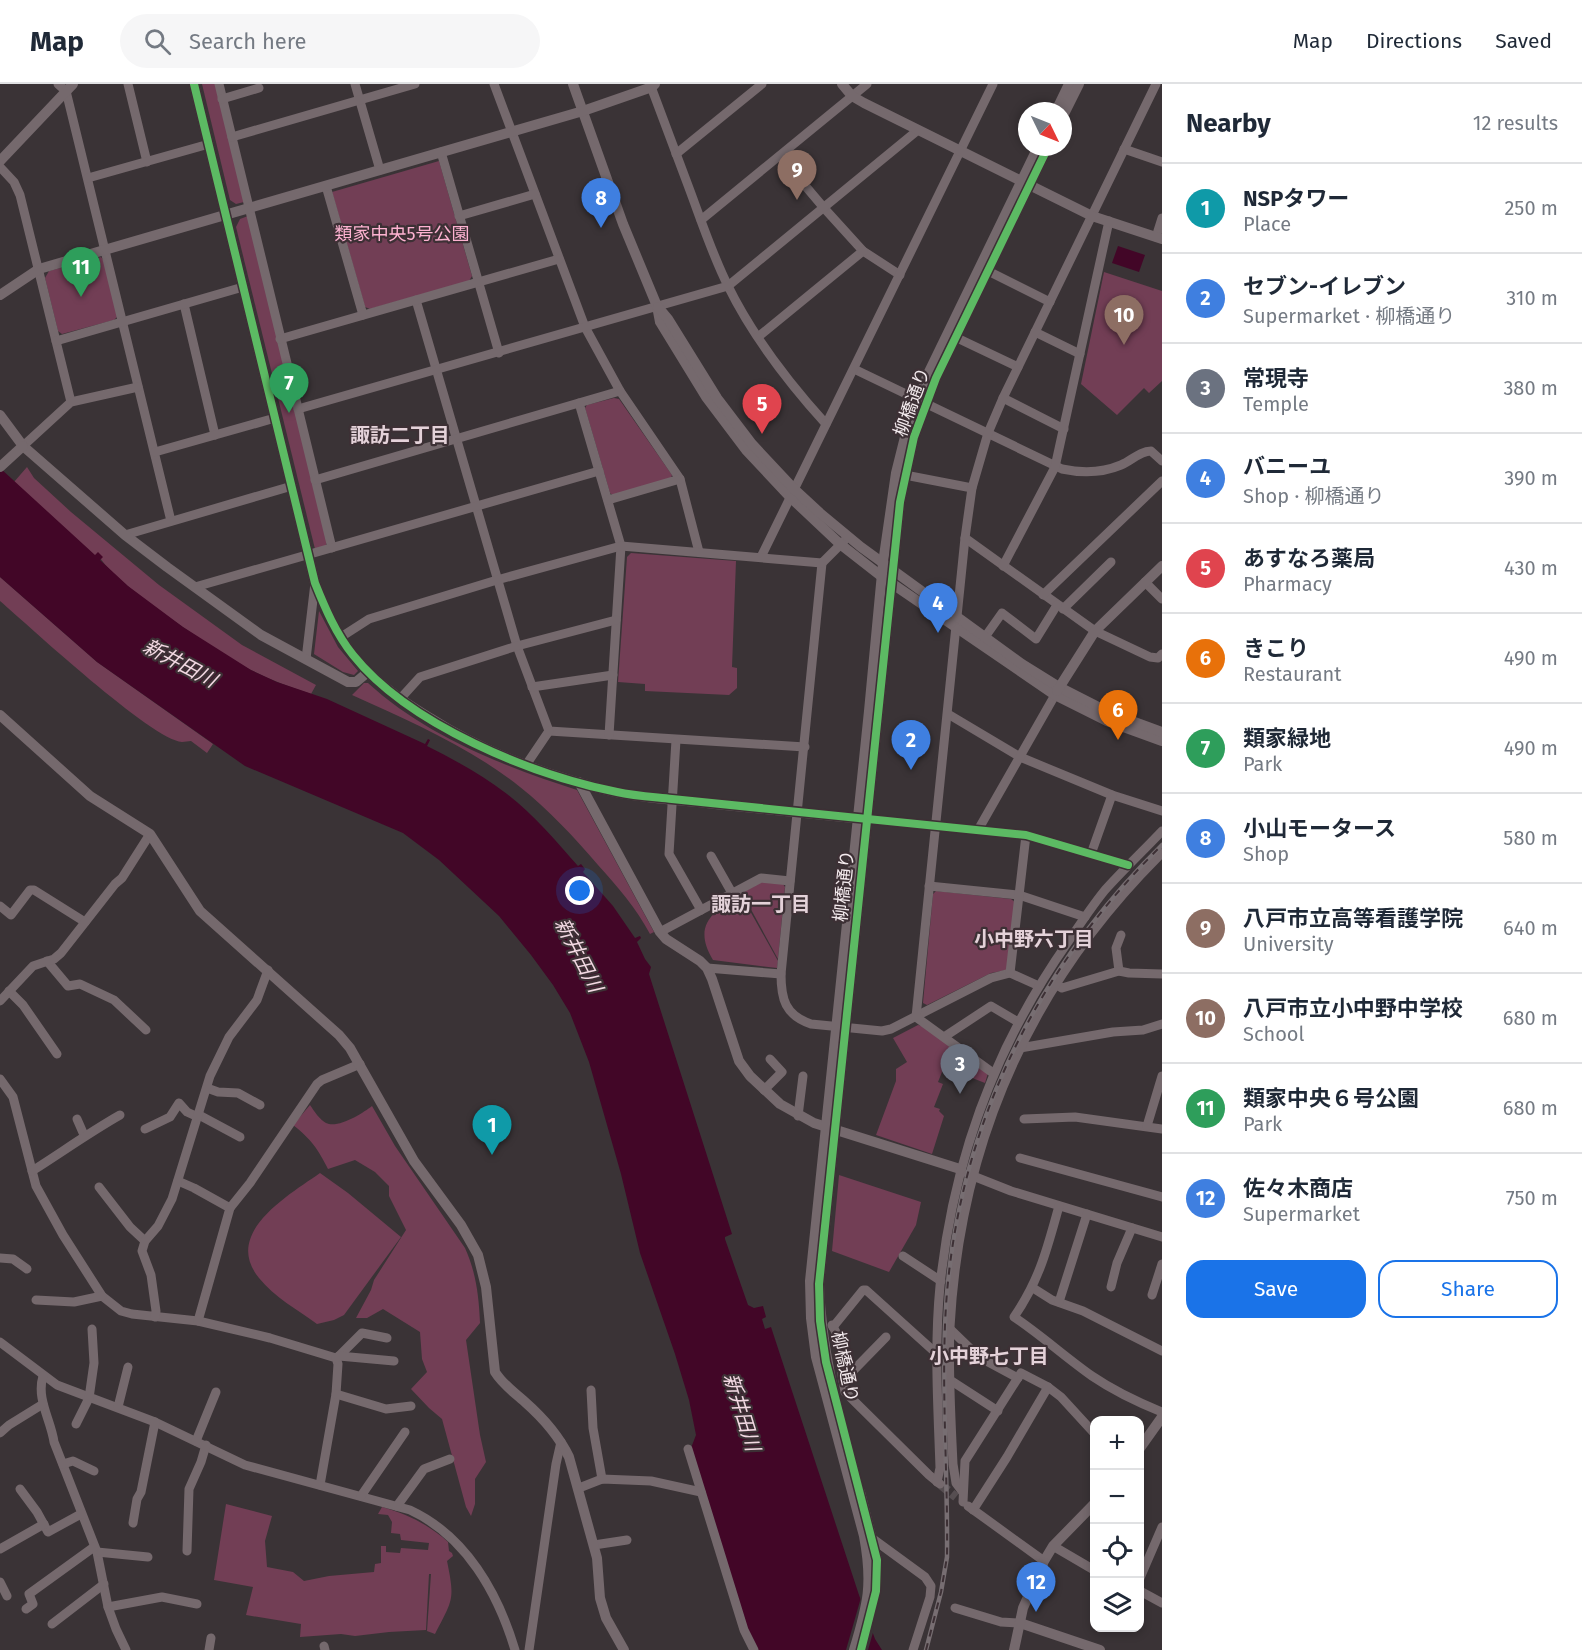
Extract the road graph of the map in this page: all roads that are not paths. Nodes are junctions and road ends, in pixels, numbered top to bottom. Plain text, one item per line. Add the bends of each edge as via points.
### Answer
1 (128, 84) edge
2 (194, 84) edge
3 (219, 84) edge
4 (355, 84) edge
5 (415, 84) edge
6 (494, 84) edge
7 (573, 84) edge
8 (762, 84) edge
9 (842, 84) edge
10 (867, 84) edge
11 (980, 84) edge
12 (1069, 84) edge
13 (1079, 84) edge
14 (652, 85) edge
15 (66, 86) edge
16 (992, 87) edge
17 (259, 88) dead end
18 (1157, 89) edge
19 (852, 96) junction
20 (222, 99) junction
21 (360, 100) junction
22 (1060, 102) edge
23 (1070, 102) edge
24 (583, 111) junction
25 (918, 130) junction
26 (512, 131) junction
27 (232, 137) junction
28 (209, 144) junction
29 (1124, 149) junction
30 (960, 151) junction
31 (441, 152) junction
32 (676, 154) junction
33 (780, 156) junction
34 (1035, 156) edge
35 (1042, 156) edge
36 (0, 161) edge
37 (147, 162) junction
38 (1162, 162) edge
39 (0, 167) edge
40 (380, 170) junction
41 (88, 178) junction
42 (1026, 183) junction
43 (326, 186) junction
44 (535, 194) junction
45 (249, 208) junction
46 (824, 208) junction
47 (226, 215) junction
48 (459, 216) junction
49 (1092, 216) junction
50 (1162, 218) edge
51 (701, 220) junction
52 (1109, 221) junction
53 (1159, 238) edge
54 (105, 249) junction
55 (863, 251) junction
56 (559, 259) junction
57 (39, 269) junction
58 (988, 271) junction
59 (900, 274) junction
60 (477, 282) junction
61 (728, 286) junction
62 (243, 287) junction
63 (0, 295) edge
64 (416, 300) junction
65 (1050, 302) junction
66 (184, 304) junction
67 (657, 306) junction
68 (363, 315) junction
69 (123, 321) junction
70 (585, 327) junction
71 (1035, 332) junction
72 (758, 337) junction
73 (955, 337) junction
74 (280, 339) junction
75 (56, 341) junction
76 (499, 353) junction
77 (1080, 354) junction
78 (1018, 367) junction
79 (854, 369) junction
80 (436, 370) junction
81 (138, 387) junction
82 (620, 391) junction
83 (1003, 398) junction
84 (922, 401) junction
85 (71, 402) junction
86 (579, 403) junction
87 (298, 410) junction
88 (0, 415) edge
89 (275, 418) junction
90 (826, 424) junction
91 (1064, 429) junction
92 (988, 434) junction
93 (215, 435) junction
94 (456, 438) junction
95 (23, 446) junction
96 (154, 452) junction
97 (1162, 461) edge
98 (0, 467) edge
99 (1055, 467) junction
100 (599, 471) junction
101 (905, 475) junction
102 (680, 479) junction
103 (315, 480) junction
104 (1162, 481) edge
105 (292, 486) junction
106 (972, 488) junction
107 (792, 493) junction
108 (608, 500) junction
109 (476, 506) junction
110 (171, 521) junction
111 (125, 535) junction
112 (965, 538) junction
113 (844, 540) junction
114 (621, 546) junction
115 (332, 548) junction
116 (699, 552) junction
117 (309, 555) junction
118 (762, 557) junction
119 (883, 562) junction
120 (1111, 562) dead end
121 (822, 563) junction
122 (1004, 566) junction
123 (1162, 566) edge
124 (893, 569) junction
125 (881, 576) junction
126 (497, 580) junction
127 (1145, 582) junction
128 (315, 583) junction
129 (891, 583) junction
130 (195, 587) junction
131 (1043, 595) junction
132 (1162, 599) edge
133 (1060, 607) junction
134 (616, 620) junction
135 (957, 622) junction
136 (1095, 631) junction
137 (341, 637) junction
138 (985, 637) junction
139 (517, 646) junction
140 (1162, 654) edge
141 (306, 659) junction
142 (368, 672) junction
143 (613, 675) junction
144 (532, 687) junction
145 (1057, 691) junction
146 (400, 699) junction
147 (948, 714) junction
148 (0, 715) edge
149 (549, 731) junction
150 (1162, 732) edge
151 (609, 735) junction
152 (676, 740) junction
153 (1162, 741) edge
154 (805, 747) junction
155 (1020, 757) junction
156 (526, 765) junction
157 (579, 782) junction
158 (1112, 795) junction
159 (672, 800) junction
160 (1162, 811) edge
161 (798, 812) junction
162 (862, 818) junction
163 (935, 825) junction
164 (978, 830) junction
165 (1162, 831) edge
166 (150, 834) junction
167 (1026, 835) junction
168 (1162, 853) edge
169 (1091, 854) junction
170 (711, 856) dead end
171 (1128, 865) junction
172 (790, 881) junction
173 (929, 886) junction
174 (732, 893) junction
175 (1019, 895) junction
176 (0, 906) edge
177 (701, 910) junction
178 (1085, 917) junction
179 (85, 922) junction
180 (660, 932) junction
181 (1121, 935) dead end
182 (47, 961) junction
183 (707, 968) junction
184 (268, 970) junction
185 (1119, 970) junction
186 (781, 974) junction
187 (1010, 974) junction
188 (1162, 974) edge
189 (1055, 984) junction
190 (1039, 986) junction
191 (9, 991) junction
192 (0, 1001) edge
193 (916, 1017) junction
194 (1018, 1022) junction
195 (1162, 1024) edge
196 (840, 1028) junction
197 (146, 1030) dead end
198 (944, 1037) junction
199 (1020, 1047) junction
200 (57, 1054) dead end
201 (770, 1059) dead end
202 (360, 1064) junction
203 (993, 1073) junction
204 (803, 1076) dead end
205 (1162, 1076) edge
206 (0, 1079) edge
207 (207, 1088) junction
208 (764, 1090) junction
209 (260, 1105) dead end
210 (120, 1115) dead end
211 (199, 1116) junction
212 (798, 1116) junction
213 (77, 1119) dead end
214 (1024, 1119) dead end
215 (1147, 1126) junction
216 (830, 1127) junction
217 (145, 1129) dead end
218 (1162, 1129) edge
219 (84, 1135) junction
220 (240, 1137) dead end
221 (1020, 1158) dead end
222 (960, 1170) junction
223 (32, 1171) junction
224 (972, 1176) junction
225 (178, 1181) junction
226 (99, 1187) dead end
227 (1162, 1197) edge
228 (1059, 1206) junction
229 (230, 1208) junction
230 (1087, 1214) junction
231 (1132, 1228) junction
232 (1162, 1237) edge
233 (145, 1241) junction
234 (903, 1256) dead end
235 (0, 1258) edge
236 (1162, 1264) edge
237 (27, 1269) dead end
238 (941, 1281) junction
239 (1111, 1287) dead end
240 (1033, 1288) junction
241 (1152, 1295) dead end
242 (102, 1296) junction
243 (36, 1300) dead end
244 (1059, 1302) junction
245 (155, 1317) junction
246 (198, 1321) junction
247 (92, 1329) dead end
248 (950, 1329) junction
249 (886, 1337) dead end
250 (387, 1338) dead end
251 (0, 1342) edge
252 (1162, 1351) edge
253 (937, 1354) junction
254 (338, 1357) junction
255 (394, 1361) dead end
256 (128, 1367) dead end
257 (43, 1376) junction
258 (1018, 1378) junction
259 (950, 1380) junction
260 (843, 1381) junction
261 (1048, 1387) junction
262 (591, 1390) dead end
263 (216, 1392) dead end
264 (336, 1394) junction
265 (835, 1395) junction
266 (89, 1398) junction
267 (43, 1404) junction
268 (411, 1406) dead end
269 (117, 1407) junction
270 (998, 1411) junction
271 (1162, 1412) edge
272 (1162, 1417) edge
273 (155, 1422) junction
274 (76, 1424) dead end
275 (1090, 1428) edge
276 (405, 1432) dead end
277 (0, 1433) edge
278 (196, 1441) junction
279 (561, 1442) junction
280 (1144, 1442) edge
281 (206, 1445) junction
282 (688, 1449) dead end
283 (450, 1459) dead end
284 (63, 1464) junction
285 (94, 1471) dead end
286 (602, 1479) junction
287 (320, 1485) junction
288 (579, 1488) junction
289 (20, 1490) dead end
290 (701, 1492) junction
291 (361, 1496) junction
292 (960, 1497) junction
293 (397, 1506) junction
294 (1090, 1509) edge
295 (973, 1510) junction
296 (81, 1514) junction
297 (133, 1522) dead end
298 (44, 1524) junction
299 (1162, 1527) edge
300 (873, 1539) junction
301 (627, 1540) dead end
302 (594, 1545) junction
303 (1053, 1546) junction
304 (0, 1549) edge
305 (96, 1550) junction
306 (187, 1551) dead end
307 (148, 1557) dead end
308 (873, 1560) junction
309 (1044, 1561) junction
310 (1090, 1567) edge
311 (1144, 1569) edge
312 (0, 1582) edge
313 (104, 1584) junction
314 (1144, 1593) edge
315 (7, 1596) dead end
316 (1162, 1603) edge
317 (197, 1604) dead end
318 (108, 1607) junction
319 (955, 1608) dead end
320 (26, 1609) dead end
321 (1020, 1623) junction
322 (52, 1624) dead end
323 (211, 1638) dead end
324 (126, 1650) edge
325 (209, 1650) edge
326 (515, 1650) edge
327 (529, 1650) edge
328 (624, 1650) edge
329 (754, 1650) edge
330 (854, 1650) edge
331 (861, 1650) edge
332 (913, 1650) edge
333 (1014, 1650) edge
334 (1100, 1650) edge

1 - 37 street
2 - 28 street
3 - 20 street
4 - 21 street
5 - 21 street
6 - 26 street
7 - 24 street
8 - 32 street
9 - 19 street
10 - 19 street
11 - 16 street
12 - 22 street
13 - 23 street
14 - 24 street
14 - 32 street
15 - 36 street
15 - 41 street
16 - 30 street
17 - 20 street
18 - 29 street
19 - 25 street
19 - 33 street
20 - 27 street
21 - 27 street
21 - 40 street
24 - 26 street
24 - 67 street
25 - 30 street
25 - 46 street
26 - 31 street
26 - 44 street
27 - 45 street
28 - 37 street
28 - 47 street
29 - 38 street
29 - 49 street
30 - 42 street
30 - 59 street
31 - 40 street
31 - 48 street
32 - 51 street
33 - 46 street
33 - 51 street
34 - 42 street, 柳橋通り
35 - 42 street, 柳橋通り
37 - 41 street
39 - 57 street via 20,195
40 - 43 street
41 - 54 street
42 - 49 street
42 - 58 street, 柳橋通り
42 - 84 street, 柳橋通り via 947,333
43 - 45 street
43 - 68 street
44 - 48 street
44 - 56 street
45 - 47 street
45 - 74 street
46 - 55 street
46 - 61 street
47 - 54 street
47 - 62 street
48 - 60 street
49 - 52 street
49 - 65 street
50 - 53 street
51 - 61 street
52 - 53 street
52 - 77 street
54 - 57 street
54 - 69 street
55 - 59 street
55 - 72 street
56 - 60 street
56 - 70 street
57 - 63 street
57 - 75 street
58 - 65 street
58 - 73 street, 柳橋通り
59 - 79 street
60 - 64 street
60 - 76 street
61 - 67 street
61 - 72 street
62 - 66 street
62 - 89 street
64 - 68 street
64 - 80 street
65 - 71 street
66 - 69 street
66 - 93 street
67 - 70 street
67 - 107 street via 717,398
68 - 74 street
69 - 75 street
69 - 81 street
70 - 76 street
70 - 82 street
71 - 77 street
71 - 78 street
72 - 90 street via 794,389
73 - 78 street
73 - 84 street, 柳橋通り
74 - 87 street
75 - 85 street
76 - 80 street
77 - 91 street
78 - 83 street
79 - 84 street
79 - 90 street
80 - 87 street
80 - 94 street
81 - 85 street
81 - 96 street
82 - 86 street
82 - 102 street
83 - 91 street
83 - 92 street
84 - 92 street
84 - 101 street, 柳橋通り
84 - 119 street, 柳橋通り via 906,433 896,473
85 - 95 street
86 - 94 street
86 - 100 street
87 - 103 street
88 - 95 street
89 - 93 street
89 - 105 street
90 - 107 street
91 - 99 street
92 - 99 street
92 - 106 street
93 - 96 street
94 - 103 street
94 - 109 street
95 - 98 street
95 - 111 street
96 - 110 street
97 - 99 street via 1146,451 1111,469 1088,472
99 - 122 street
100 - 108 street
100 - 109 street
101 - 106 street
101 - 124 street, 柳橋通り
102 - 108 street
102 - 116 street
103 - 115 street
104 - 131 street
105 - 110 street
105 - 117 street
106 - 112 street
107 - 113 street
107 - 118 street
108 - 114 street
109 - 115 street
109 - 126 street
110 - 111 street
111 - 130 street
112 - 122 street
112 - 135 street
113 - 119 street
113 - 121 street
113 - 125 street
114 - 116 street
114 - 126 street
114 - 134 street
115 - 117 street
116 - 118 street
117 - 128 street
117 - 130 street
118 - 121 street
119 - 124 street
119 - 125 street, 柳橋通り
120 - 133 street
121 - 154 street
122 - 131 street
123 - 127 street
124 - 129 street, 柳橋通り
124 - 135 street
125 - 129 street
125 - 162 street, 柳橋通り
126 - 137 street via 369,619
126 - 139 street
127 - 132 street
127 - 136 street
128 - 137 street
128 - 141 street
129 - 135 street
129 - 162 street, 柳橋通り
130 - 141 street via 261,635
131 - 133 street
133 - 136 street
133 - 138 street via 1036,639 1002,613
134 - 139 street
134 - 143 street
135 - 138 street
135 - 145 street
135 - 147 street
136 - 140 street via 1150,657
136 - 145 street
137 - 142 street
138 - 145 street
139 - 144 street
139 - 146 street via 420,677
141 - 142 street via 348,682 356,682
142 - 146 street
143 - 144 street
143 - 151 street
144 - 149 street
145 - 150 street
145 - 153 street via 1107,721
145 - 155 street
146 - 156 street via 453,732
147 - 155 street
147 - 163 street
148 - 166 street via 90,796
149 - 151 street
149 - 156 street
151 - 152 street
152 - 154 street
152 - 159 street
154 - 161 street
155 - 158 street
155 - 164 street
156 - 157 street
157 - 159 street
157 - 180 street
158 - 160 street
158 - 169 street
159 - 161 street
159 - 177 street via 669,854
161 - 162 street
161 - 172 street
162 - 163 street
162 - 196 street, 柳橋通り
163 - 164 street
163 - 173 street
164 - 167 street
165 - 171 street
166 - 179 street via 122,878
166 - 184 street via 195,906
167 - 169 street
167 - 175 street
168 - 189 street via 1109,909
169 - 171 street
170 - 174 street
171 - 178 street
172 - 174 street via 761,878
172 - 186 street
173 - 175 street
173 - 193 street
174 - 177 street
175 - 178 street
175 - 187 street
176 - 179 street via 11,915 34,890
177 - 180 street
178 - 190 street
179 - 182 street via 61,953
180 - 183 street
181 - 185 street via 1116,948
182 - 191 street via 27,970
182 - 197 street via 68,986 80,984 114,1000
183 - 186 street
183 - 208 street via 739,1061
184 - 202 street via 339,1035
184 - 207 street via 257,1000 229,1037
185 - 188 street
185 - 189 street via 1062,988
186 - 196 street via 781,993 793,1014 811,1024
187 - 190 street
187 - 193 street via 991,978
189 - 199 street
190 - 194 street
191 - 192 street
191 - 200 street
193 - 196 street via 882,1031
193 - 198 street
194 - 198 street via 990,1006
194 - 203 street
195 - 199 street
196 - 216 street, 柳橋通り
198 - 203 street
199 - 224 street via 984,1133
201 - 208 street via 782,1072
202 - 229 street via 317,1084
202 - 279 street via 414,1161 478,1255 486,1287 495,1372
203 - 222 street
204 - 212 street
205 - 215 street
206 - 223 street via 13,1097
207 - 209 street via 238,1093
207 - 211 street
208 - 212 street
210 - 219 street
211 - 217 street via 187,1112 179,1103 170,1117
211 - 220 street
211 - 225 street
212 - 216 street
213 - 219 street
214 - 215 street via 1075,1117
215 - 218 street
216 - 222 street
216 - 265 street, 柳橋通り via 819,1284 820,1321
219 - 223 street
221 - 227 street
222 - 224 street
222 - 238 street
223 - 242 street via 63,1235
224 - 228 street
224 - 248 street via 957,1254
225 - 229 street
225 - 233 street via 164,1214
226 - 233 street
228 - 230 street
228 - 240 street
229 - 246 street
230 - 231 street
230 - 244 street
231 - 232 street
231 - 239 street
233 - 245 street via 142,1251 151,1275
234 - 238 street
235 - 237 street via 13,1259
236 - 241 street
238 - 253 street
240 - 244 street
240 - 271 street via 1014,1317 1111,1388
242 - 243 street via 74,1302
242 - 245 street via 122,1311
244 - 252 street
245 - 246 street
246 - 254 street
247 - 266 street via 94,1364
248 - 258 street via 979,1356
248 - 259 street
249 - 260 street
250 - 254 street via 362,1333
251 - 257 street
253 - 260 street via 863,1290 832,1326 842,1343
253 - 265 street via 939,1483
254 - 255 street
254 - 264 street
256 - 269 street
257 - 266 street
257 - 267 street
258 - 261 street via 1021,1373
258 - 270 street
259 - 270 street
259 - 292 street via 953,1464
260 - 265 street
261 - 275 street
261 - 295 street
262 - 286 street
263 - 278 street
264 - 268 street via 386,1409
264 - 287 street
265 - 300 street, 柳橋通り
265 - 308 street, 柳橋通り via 864,1536
266 - 269 street
266 - 274 street
267 - 277 street
267 - 284 street
269 - 273 street
270 - 292 street via 965,1461
272 - 280 street
273 - 278 street
273 - 297 street
276 - 291 street
278 - 281 street
279 - 288 street
279 - 327 street
281 - 287 street via 245,1465
281 - 306 street via 189,1488
282 - 290 street
283 - 293 street via 424,1469
284 - 285 street via 73,1461
284 - 296 street
286 - 288 street
286 - 290 street via 651,1481
287 - 291 street
288 - 302 street
289 - 298 street
290 - 329 street via 744,1630
291 - 293 street
292 - 295 street
293 - 326 street via 438,1526 464,1550 500,1609
294 - 303 street
295 - 309 street
296 - 298 street via 48,1532
296 - 305 street
298 - 304 street
299 - 311 street
300 - 308 street, 柳橋通り
300 - 332 street via 931,1586
301 - 302 street
302 - 328 street via 600,1598
303 - 309 street
303 - 310 street
305 - 307 street
305 - 313 street
305 - 320 street via 29,1594 33,1604
308 - 330 street, 柳橋通り via 866,1609
308 - 331 street, 柳橋通り via 876,1591
309 - 321 street
312 - 315 street
313 - 318 street
313 - 322 street
314 - 316 street
317 - 318 street via 162,1597
318 - 324 street
319 - 321 street via 1001,1622
321 - 333 street
321 - 334 street
323 - 325 street

